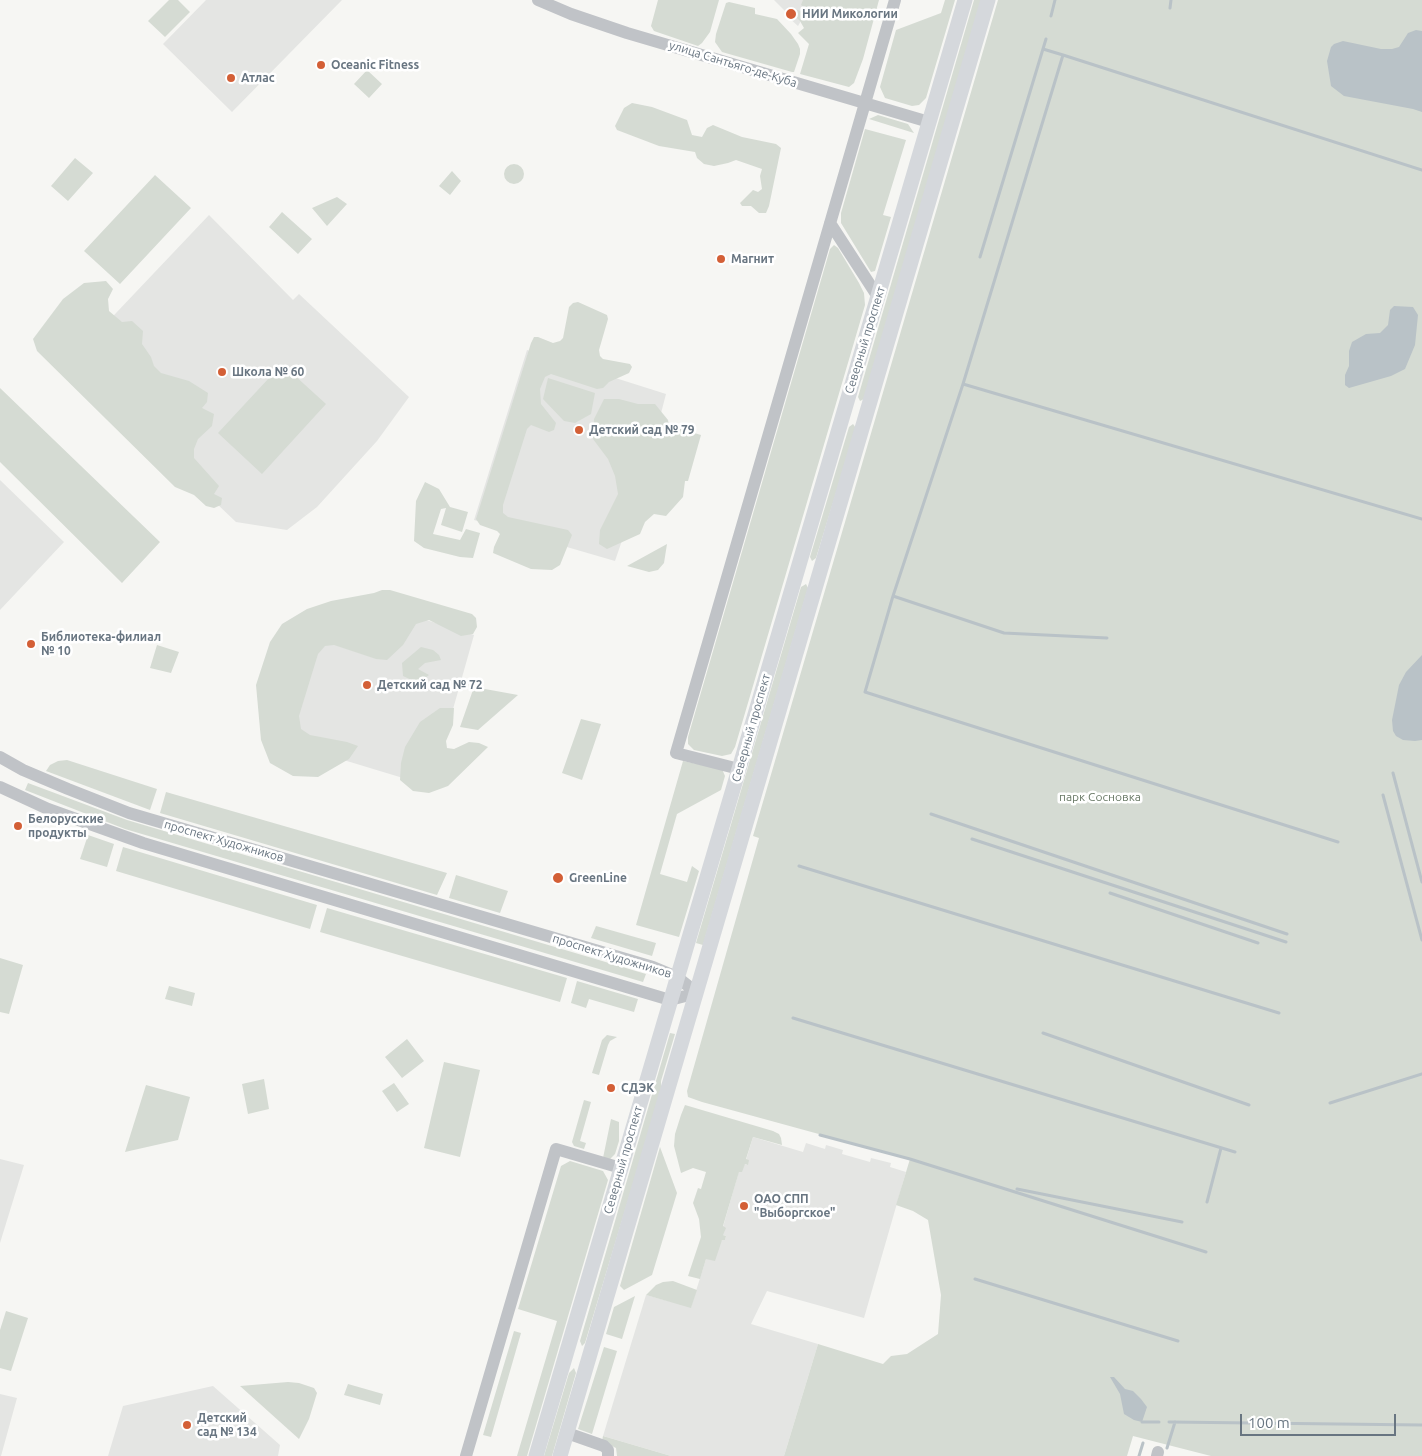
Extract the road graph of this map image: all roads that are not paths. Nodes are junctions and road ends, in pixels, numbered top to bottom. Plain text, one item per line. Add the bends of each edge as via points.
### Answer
1 (538, 0) edge
2 (895, 0) edge
3 (965, 0) edge
4 (988, 0) edge
5 (865, 104) junction
6 (929, 122) junction
7 (830, 223) junction
8 (878, 297) junction
9 (846, 404) junction
10 (868, 410) junction
11 (796, 577) junction
12 (816, 583) junction
13 (0, 757) edge
14 (739, 770) junction
15 (0, 787) edge
16 (677, 977) junction
17 (696, 992) junction
18 (670, 1000) junction
19 (621, 1168) junction
20 (567, 1432) junction
21 (466, 1456) edge
22 (536, 1456) edge
23 (560, 1456) edge
24 (608, 1456) edge

1 - 5 street, улица Сантьяго-де-Куба via 592,22
2 - 5 street
3 - 6 main road, Северный проспект
4 - 10 main road, Северный проспект
5 - 6 street, улица Сантьяго-де-Куба
5 - 7 street
6 - 8 main road, Северный проспект
7 - 8 street
7 - 14 street via 676,753
8 - 9 main road, Северный проспект
9 - 10 main road via 850,411 858,414
9 - 11 main road, Северный проспект
10 - 12 main road, Северный проспект
11 - 12 main road via 804,573 813,575
11 - 14 main road, Северный проспект
12 - 17 main road, Северный проспект
13 - 16 street, проспект Художников via 68,789 152,820 653,967
14 - 16 main road, Северный проспект
15 - 18 street, проспект Художников via 48,809 143,844
16 - 17 street, проспект Художников
16 - 18 main road, Северный проспект
17 - 18 street, проспект Художников
17 - 20 main road, Северный проспект
18 - 19 main road, Северный проспект
19 - 21 street via 556,1149
19 - 22 main road, Северный проспект
20 - 23 main road, Северный проспект
20 - 24 street via 604,1446

